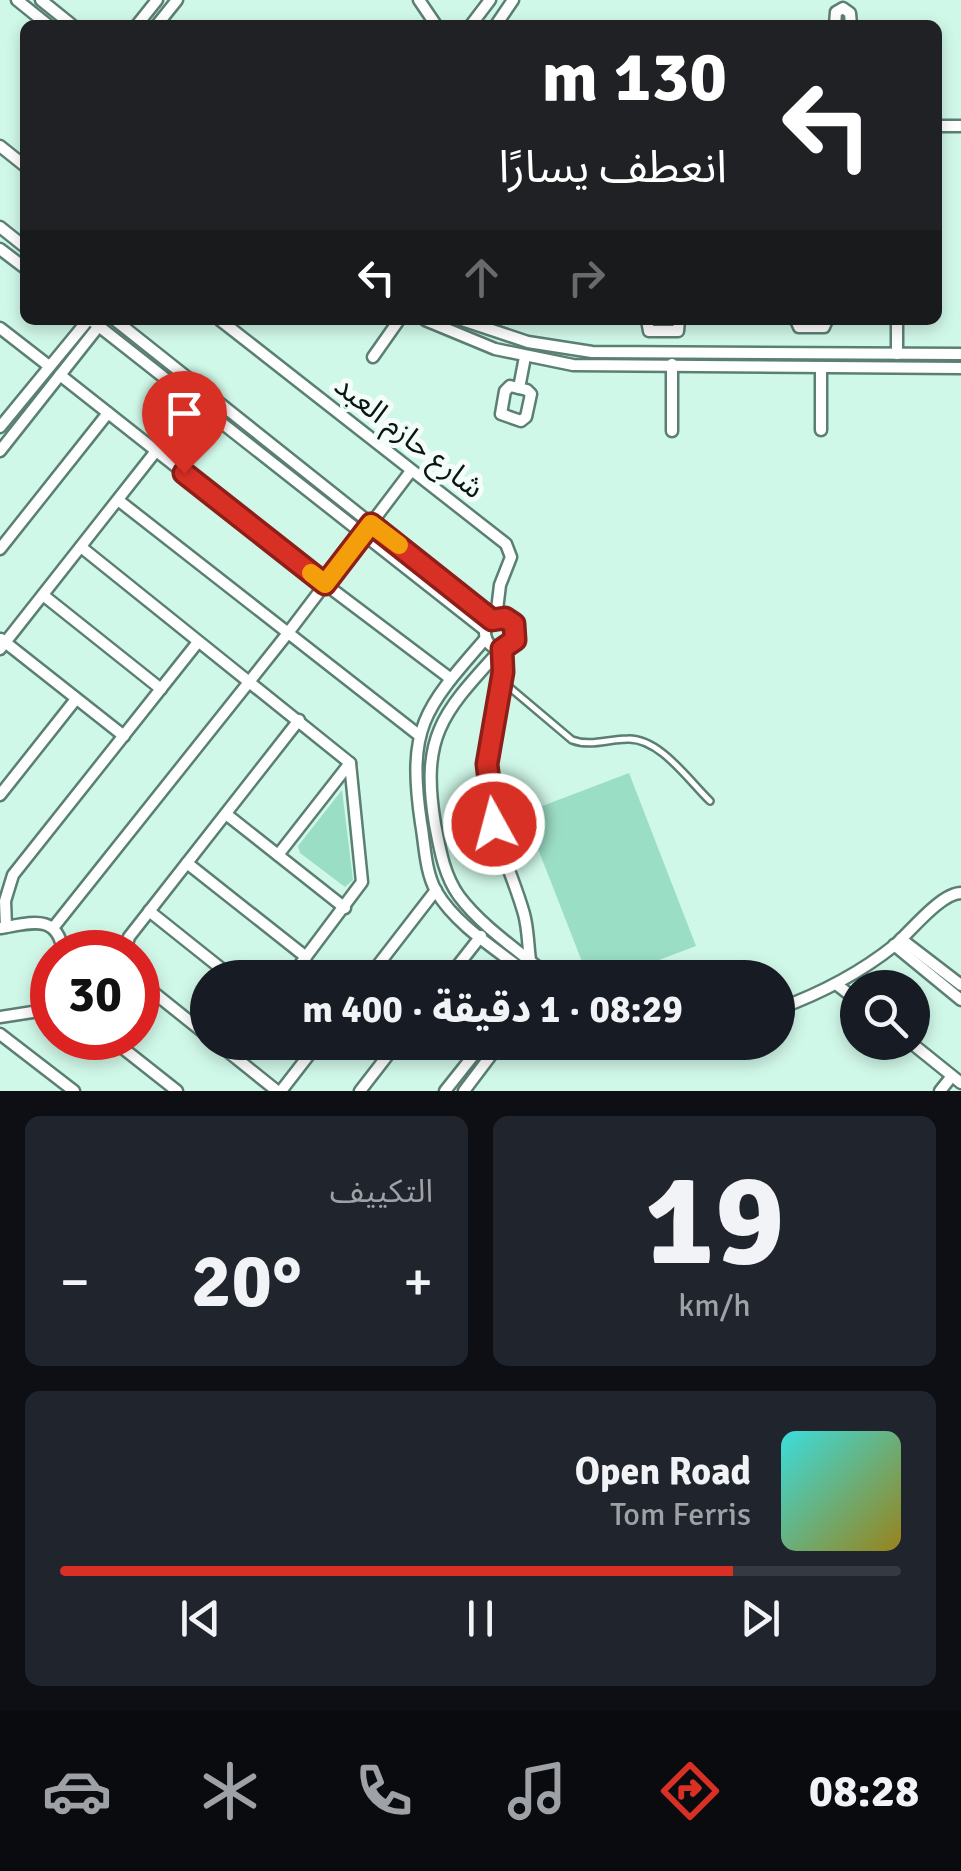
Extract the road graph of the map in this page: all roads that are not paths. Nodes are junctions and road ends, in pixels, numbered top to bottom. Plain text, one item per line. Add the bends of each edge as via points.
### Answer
1 (17, 0) edge
2 (41, 0) edge
3 (156, 0) edge
4 (177, 0) edge
5 (490, 0) edge
6 (42, 20) edge
7 (66, 20) edge
8 (141, 20) edge
9 (161, 20) edge
10 (475, 20) edge
11 (835, 20) edge
12 (851, 20) edge
13 (0, 146) edge
14 (20, 162) edge
15 (0, 227) edge
16 (20, 243) edge
17 (0, 248) edge
18 (20, 264) edge
19 (92, 325) edge
20 (93, 325) edge
21 (101, 325) edge
22 (122, 325) edge
23 (226, 325) edge
24 (395, 325) edge
25 (437, 325) edge
26 (648, 325) edge
27 (679, 325) edge
28 (798, 325) edge
29 (825, 325) edge
30 (897, 325) edge
31 (492, 326) edge
32 (810, 327) junction
33 (0, 329) edge
34 (663, 333) junction
35 (668, 353) junction
36 (811, 353) junction
37 (897, 354) junction
38 (961, 354) edge
39 (373, 357) dead end
40 (526, 357) junction
41 (48, 366) junction
42 (672, 367) junction
43 (821, 367) junction
44 (961, 368) edge
45 (60, 375) junction
46 (519, 388) dead end
47 (108, 413) junction
48 (0, 427) edge
49 (821, 430) dead end
50 (672, 431) dead end
51 (0, 451) edge
52 (156, 451) junction
53 (411, 471) junction
54 (118, 500) junction
55 (367, 529) junction
56 (80, 546) junction
57 (0, 549) edge
58 (325, 584) junction
59 (43, 595) junction
60 (490, 627) junction
61 (288, 633) junction
62 (198, 642) junction
63 (2, 643) edge
64 (501, 649) junction
65 (450, 679) junction
66 (250, 681) junction
67 (502, 681) junction
68 (161, 689) junction
69 (76, 698) junction
70 (299, 720) junction
71 (124, 736) junction
72 (420, 736) junction
73 (350, 763) junction
74 (0, 795) edge
75 (710, 801) dead end
76 (226, 814) junction
77 (278, 855) junction
78 (188, 863) junction
79 (436, 890) junction
80 (961, 893) edge
81 (345, 908) junction
82 (149, 912) junction
83 (3, 928) edge
84 (54, 928) joint
85 (135, 930) edge
86 (481, 936) junction
87 (897, 942) junction
88 (306, 957) junction
89 (210, 960) edge
90 (304, 960) edge
91 (382, 960) edge
92 (462, 960) edge
93 (516, 960) edge
94 (529, 960) edge
95 (530, 960) edge
96 (836, 984) junction
97 (961, 985) edge
98 (840, 987) edge
99 (160, 998) edge
100 (961, 1000) edge
101 (795, 1002) edge
102 (30, 1012) edge
103 (0, 1017) edge
104 (190, 1022) edge
105 (0, 1034) edge
106 (930, 1059) edge
107 (138, 1060) edge
108 (239, 1060) edge
109 (304, 1060) edge
110 (384, 1060) edge
111 (470, 1060) edge
112 (487, 1060) edge
113 (956, 1080) edge
114 (74, 1091) edge
115 (177, 1091) edge
116 (279, 1091) edge
117 (360, 1091) edge
118 (445, 1091) edge
119 (464, 1091) edge
120 (940, 1091) edge

1 - 6 street
2 - 7 street
3 - 8 street
4 - 9 street
5 - 10 street
11 - 12 street via 843,8
13 - 14 street
15 - 16 street
17 - 18 street
19 - 41 street
20 - 45 street
21 - 55 street
22 - 55 street
23 - 53 street, شارع حازم العبد
24 - 39 street
25 - 40 street
26 - 34 street via 649,332
27 - 34 street via 678,331
28 - 32 street
29 - 32 street
30 - 37 street
31 - 35 street via 570,350
32 - 36 street
33 - 41 street
34 - 35 street
35 - 36 street
35 - 42 street
36 - 37 street
37 - 38 street
40 - 42 street
40 - 46 street
41 - 48 street
42 - 43 street
42 - 50 street
43 - 44 street
43 - 49 street
45 - 47 street
45 - 51 street
47 - 52 street
47 - 57 street
52 - 54 street
52 - 58 street
53 - 55 street
53 - 60 street, شارع حازم العبد via 510,550
54 - 56 street
54 - 61 street
55 - 58 street
55 - 60 street
56 - 59 street
56 - 62 street
58 - 61 street
58 - 65 street
59 - 63 street
59 - 68 street
60 - 64 street
60 - 64 street via 510,620 516,629 512,644
60 - 65 street
61 - 66 street
61 - 72 street
62 - 66 street
62 - 68 street
63 - 69 street
64 - 67 street
64 - 94 street via 442,719 430,785 451,883 468,907
65 - 72 street
66 - 70 street
66 - 84 street
67 - 75 lane via 572,740 642,740 654,746
67 - 95 street via 488,797 524,913
68 - 71 street
69 - 71 street
69 - 74 street
70 - 73 street
70 - 76 street
71 - 83 street via 14,876
72 - 79 street via 415,780
73 - 77 street
73 - 81 street via 363,876
76 - 77 street
76 - 78 street
77 - 81 street
78 - 82 street
78 - 88 street
79 - 86 street
79 - 91 street
80 - 87 street via 948,896
81 - 88 street
82 - 85 street
82 - 89 street
83 - 84 street
86 - 92 street
86 - 93 street
87 - 96 street
87 - 97 street
87 - 100 street
88 - 90 street
96 - 98 street
96 - 101 street
99 - 104 street
102 - 103 street
105 - 114 street
106 - 113 street
107 - 115 street
108 - 116 street
109 - 116 street
110 - 117 street
111 - 118 street
112 - 119 street
113 - 120 street

